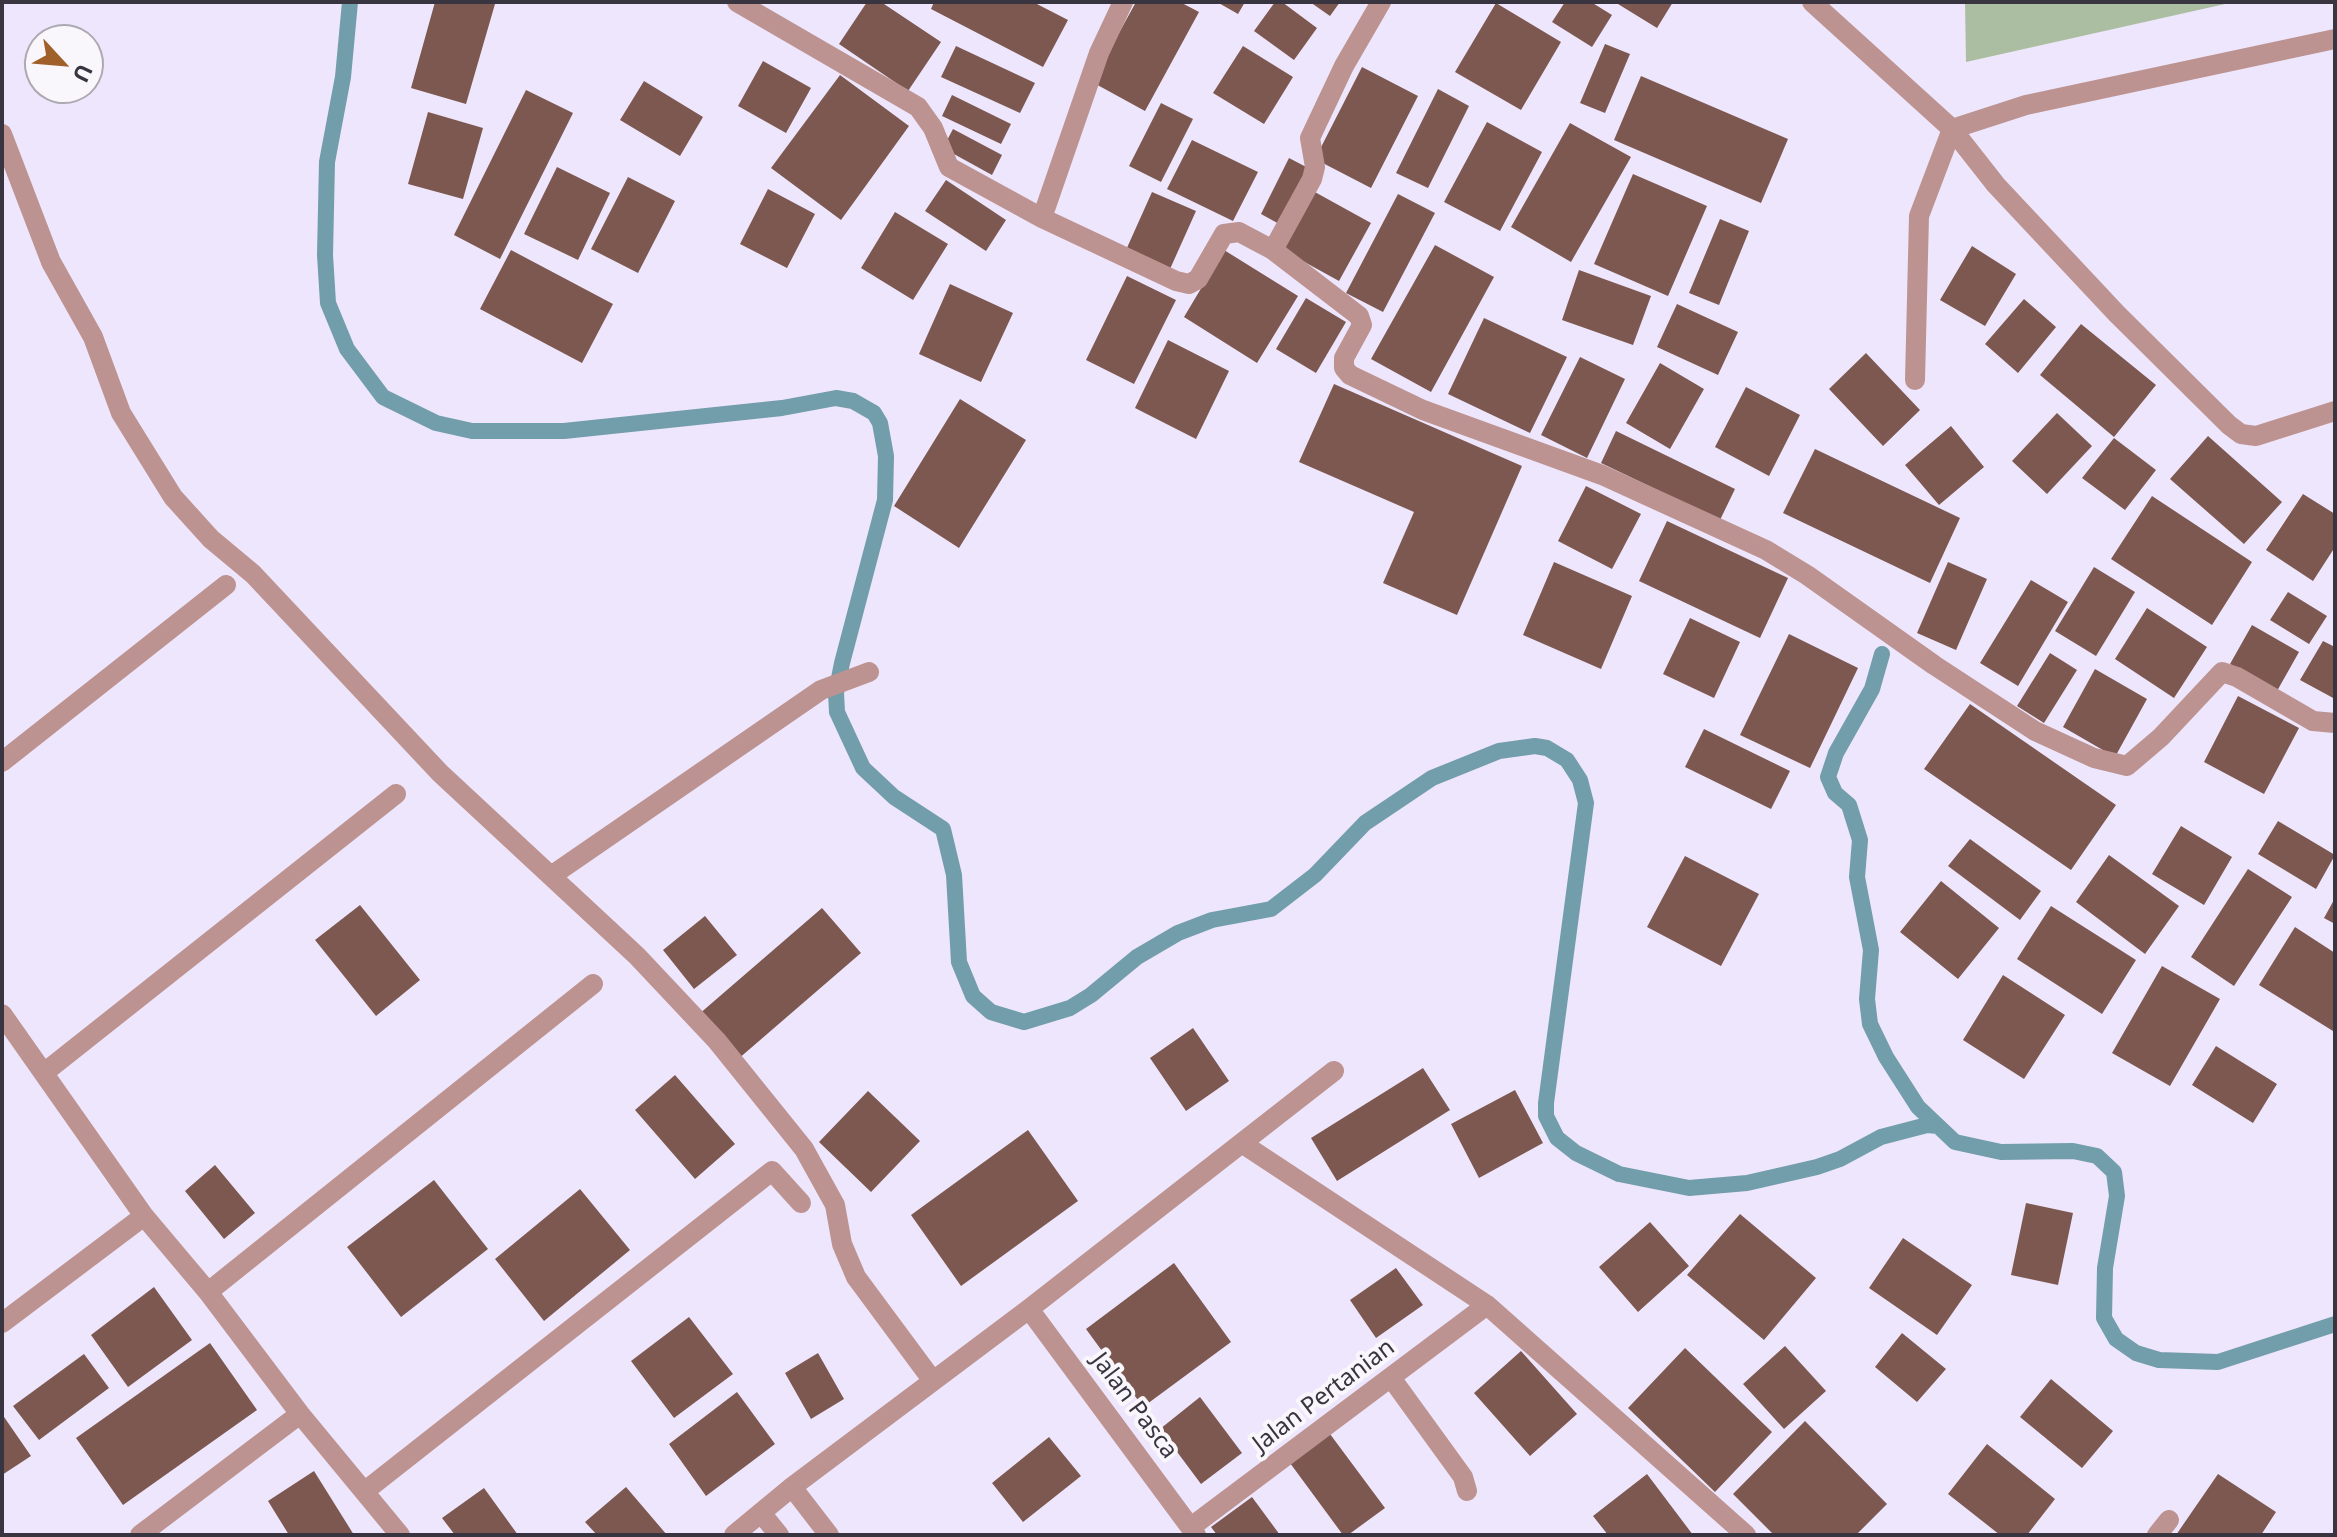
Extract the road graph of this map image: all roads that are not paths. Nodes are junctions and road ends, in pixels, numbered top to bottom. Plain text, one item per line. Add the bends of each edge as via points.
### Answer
1 (737, 2) edge
2 (1123, 2) edge
3 (1381, 2) edge
4 (1812, 2) edge
5 (2335, 39) edge
6 (1952, 129) junction
7 (2, 134) edge
8 (1042, 218) junction
9 (1273, 250) junction
10 (1915, 380) dead end
11 (2335, 411) edge
12 (226, 585) dead end
13 (862, 674) dead end
14 (2335, 723) edge
15 (2, 762) edge
16 (396, 794) dead end
17 (551, 876) junction
18 (593, 984) dead end
19 (2, 1014) edge
20 (1334, 1071) dead end
21 (45, 1072) junction
22 (1243, 1144) junction
23 (801, 1203) dead end
24 (144, 1216) junction
25 (208, 1292) junction
26 (1487, 1305) junction
27 (1029, 1309) junction
28 (2, 1323) edge
29 (1392, 1379) junction
30 (933, 1381) junction
31 (300, 1414) junction
32 (792, 1487) junction
33 (365, 1491) junction
34 (1467, 1491) dead end
35 (762, 1514) junction
36 (1194, 1531) edge
37 (140, 1535) edge
38 (400, 1535) edge
39 (734, 1535) edge
40 (779, 1535) edge
41 (829, 1535) edge
42 (1746, 1535) edge

1 - 8 street via 918,107 949,167
2 - 8 street via 1099,53
3 - 9 street via 1310,138 1312,179
4 - 6 street
5 - 6 street via 2026,105
6 - 10 street via 1919,216
6 - 11 street via 1996,185 2117,314 2241,434 2256,436
7 - 17 street via 51,262 93,337 121,413 173,497 440,773
8 - 9 street via 1189,284 1198,279 1224,234 1239,232
9 - 14 street via 1359,316 1362,325 1344,358 1350,375 1423,410 1602,475 1766,550 2035,731 2082,753 2127,766 2222,672 2313,721
12 - 15 street
13 - 17 street via 821,690
16 - 21 street
17 - 30 street via 717,1041 804,1149 835,1205 842,1244 856,1277
18 - 25 street
19 - 21 street
20 - 22 street
21 - 24 street
22 - 26 street
22 - 27 street
23 - 33 street via 772,1171
24 - 25 street
24 - 28 street
25 - 31 street
26 - 29 street, Jalan Pertanian
26 - 42 street
27 - 30 street
27 - 36 street, Jalan Pasca
29 - 34 street via 1463,1477
29 - 36 street, Jalan Pertanian
30 - 32 street
31 - 33 street
31 - 37 street
32 - 35 street
32 - 41 street
33 - 38 street
35 - 39 street
35 - 40 street

